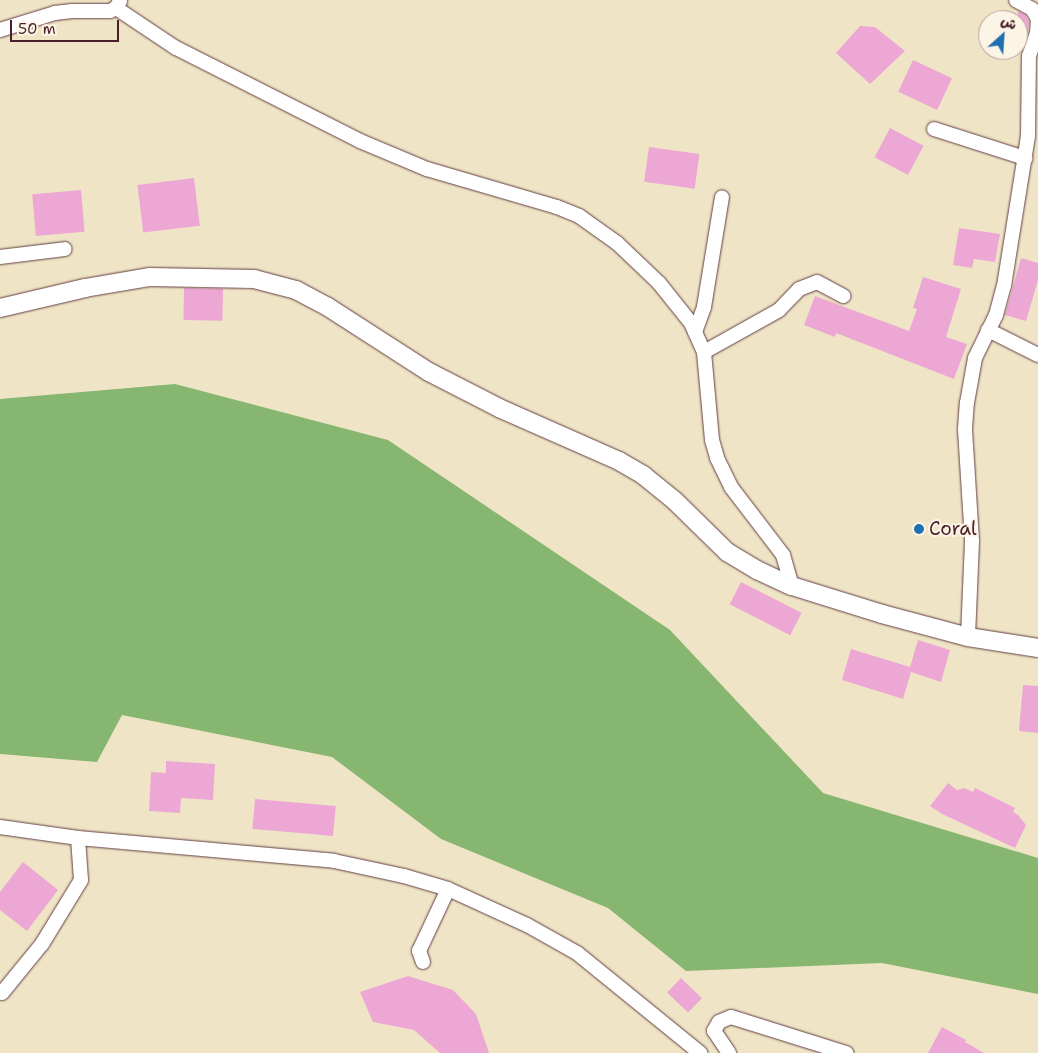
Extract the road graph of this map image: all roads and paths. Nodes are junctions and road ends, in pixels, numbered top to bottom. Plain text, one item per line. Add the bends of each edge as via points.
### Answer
1 (1016, 0) edge
2 (118, 4) edge
3 (0, 30) edge
4 (934, 130) dead end
5 (1024, 158) junction
6 (722, 197) dead end
7 (65, 249) dead end
8 (0, 257) edge
9 (843, 296) dead end
10 (0, 308) edge
11 (988, 330) junction
12 (695, 332) junction
13 (704, 352) junction
14 (1038, 354) edge
15 (792, 586) junction
16 (968, 637) junction
17 (1038, 648) edge
18 (0, 827) edge
19 (78, 838) junction
20 (448, 889) junction
21 (422, 962) dead end
22 (2, 993) dead end
23 (700, 1053) edge
24 (729, 1053) edge
25 (846, 1053) edge

1 - 5 street via 1032,9 1038,19 1029,56 1028,136
2 - 3 street via 103,13 88,10 55,14
2 - 12 street via 176,48 360,141 427,169 579,216 616,243 659,283
4 - 5 street
5 - 11 street via 1004,286
6 - 12 street via 704,307
7 - 8 street
9 - 13 street via 817,282 799,288 778,310
10 - 15 main road via 84,288 150,277 254,279 296,290 429,372 643,475 727,552
11 - 14 street
11 - 16 street via 975,358 965,429 972,541
12 - 13 street
13 - 15 street via 716,458 731,487 783,555
15 - 16 main road
16 - 17 main road
18 - 19 street
19 - 20 street via 334,861
19 - 22 street via 81,880 42,944
20 - 21 street via 419,951
20 - 23 street via 577,953
24 - 25 street via 714,1032 719,1022 730,1017

